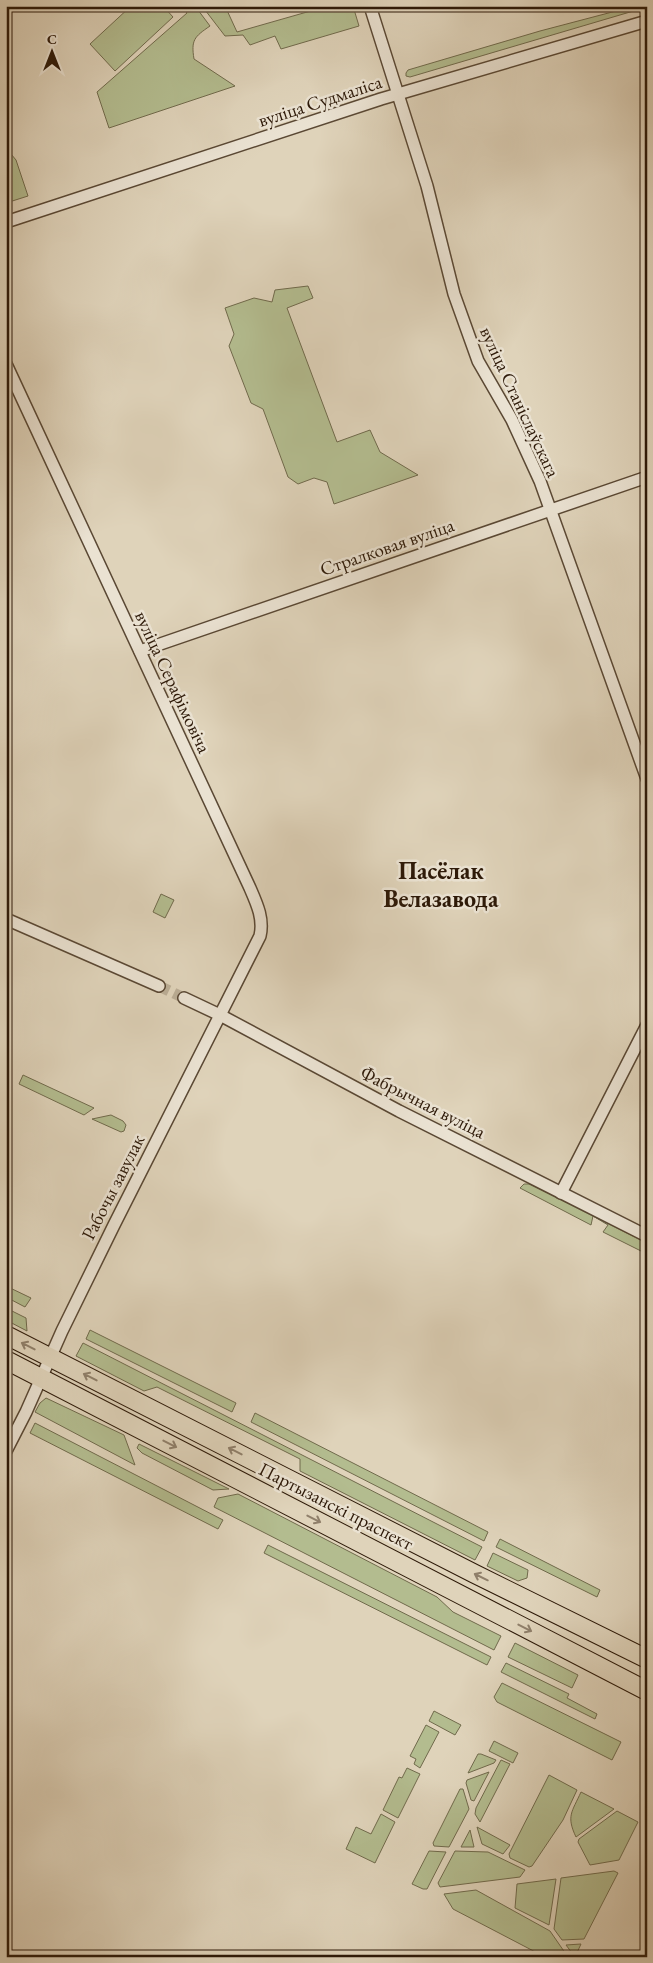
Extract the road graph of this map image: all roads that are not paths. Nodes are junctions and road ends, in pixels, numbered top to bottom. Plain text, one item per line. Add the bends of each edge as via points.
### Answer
1 (370, 6) edge
2 (647, 22) edge
3 (399, 94) junction
4 (6, 222) edge
5 (6, 364) edge
6 (647, 477) edge
7 (550, 510) junction
8 (140, 651) junction
9 (647, 779) edge
10 (6, 919) edge
11 (159, 986) tunnel mouth
12 (184, 998) tunnel mouth
13 (220, 1015) junction
14 (647, 1024) edge
15 (561, 1193) junction
16 (647, 1236) edge
17 (6, 1334) edge
18 (50, 1357) junction
19 (6, 1360) edge
20 (42, 1377) junction
21 (6, 1451) edge
22 (417, 1545) junction
23 (404, 1565) junction
24 (647, 1659) edge
25 (647, 1691) edge

1 - 3 street, вуліца Станіслаўскага
2 - 3 street, вуліца Судмаліса
3 - 4 street, вуліца Судмаліса
3 - 7 street, вуліца Станіслаўскага via 427,186 454,294 478,361 512,420
5 - 8 street, вуліца Серафімовіча
6 - 7 street, Стралковая вуліца
7 - 8 street, Стралковая вуліца
7 - 9 street, вуліца Станіслаўскага
8 - 13 street, вуліца Серафімовіча via 260,912 260,936
10 - 11 street
12 - 13 street, Фабрычная вуліца
13 - 15 street, Фабрычная вуліца
13 - 18 street, Рабочы завулак
14 - 15 street
15 - 16 street, Фабрычная вуліца
18 -> 17 main road, Партызанскі праспект
18 - 20 street, Рабочы завулак
22 -> 18 main road, Партызанскі праспект
19 - 20 main road, Партызанскі праспект
20 - 21 street, Рабочы завулак
20 -> 23 main road, Партызанскі праспект
22 - 23 main road via 420,1560
24 -> 22 main road, Партызанскі праспект
23 -> 25 main road, Партызанскі праспект

